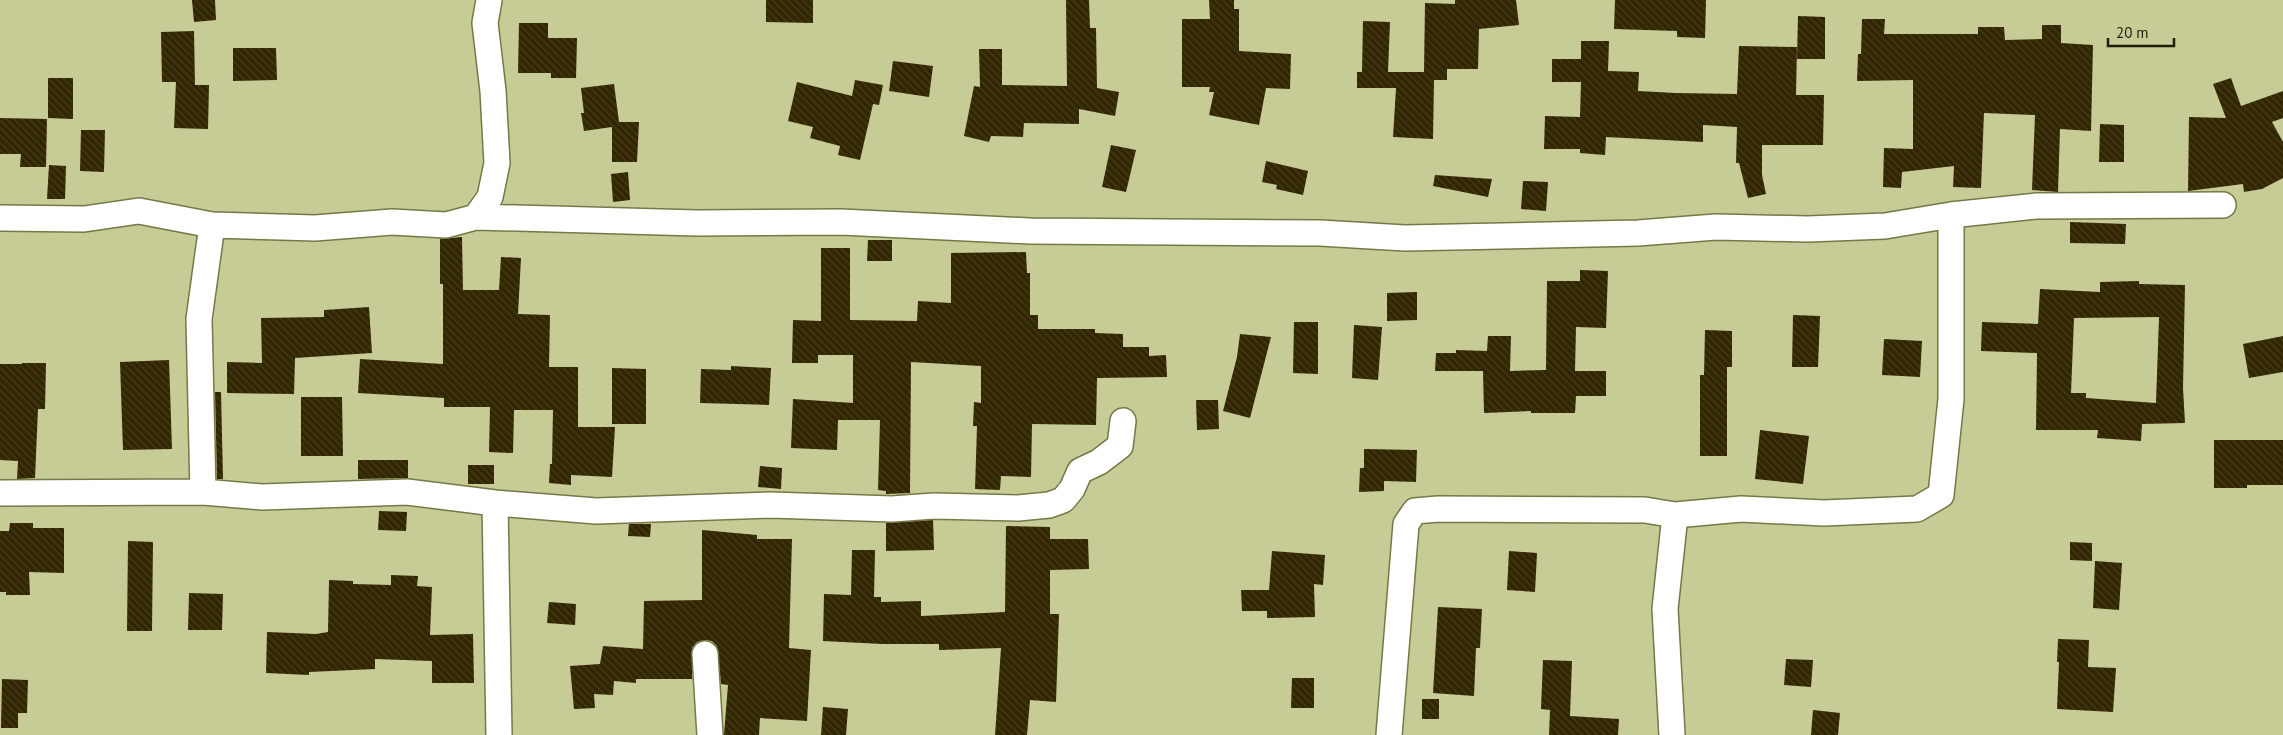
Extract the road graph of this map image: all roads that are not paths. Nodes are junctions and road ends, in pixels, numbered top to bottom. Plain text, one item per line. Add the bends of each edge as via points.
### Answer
1 (489, 0) edge
2 (2223, 205) dead end
3 (1951, 215) junction
4 (476, 217) junction
5 (0, 218) edge
6 (212, 225) junction
7 (1123, 421) dead end
8 (203, 492) junction
9 (0, 494) edge
10 (495, 503) junction
11 (1675, 515) junction
12 (705, 654) dead end
13 (499, 735) edge
14 (710, 735) edge
15 (1389, 735) edge
16 (1672, 735) edge

1 - 4 street via 485,23 494,91 497,162 490,197
2 - 3 street via 2036,206
3 - 4 street via 1885,226 1808,229 1716,227 1638,233 1406,238 1320,232 1030,231 841,222 697,223
3 - 11 street via 1951,399 1941,495 1917,510 1824,513 1742,509
4 - 6 street via 446,225 392,222 315,228
5 - 6 street via 84,219 139,211
6 - 8 street via 199,319
7 - 10 street via 1120,446 1080,471 1063,500 1049,505 892,509 771,505 596,511
8 - 9 street
8 - 10 street via 262,497 407,492
10 - 13 street
11 - 15 street via 1645,510 1438,509 1415,512 1406,524
11 - 16 street via 1666,609
12 - 14 street

